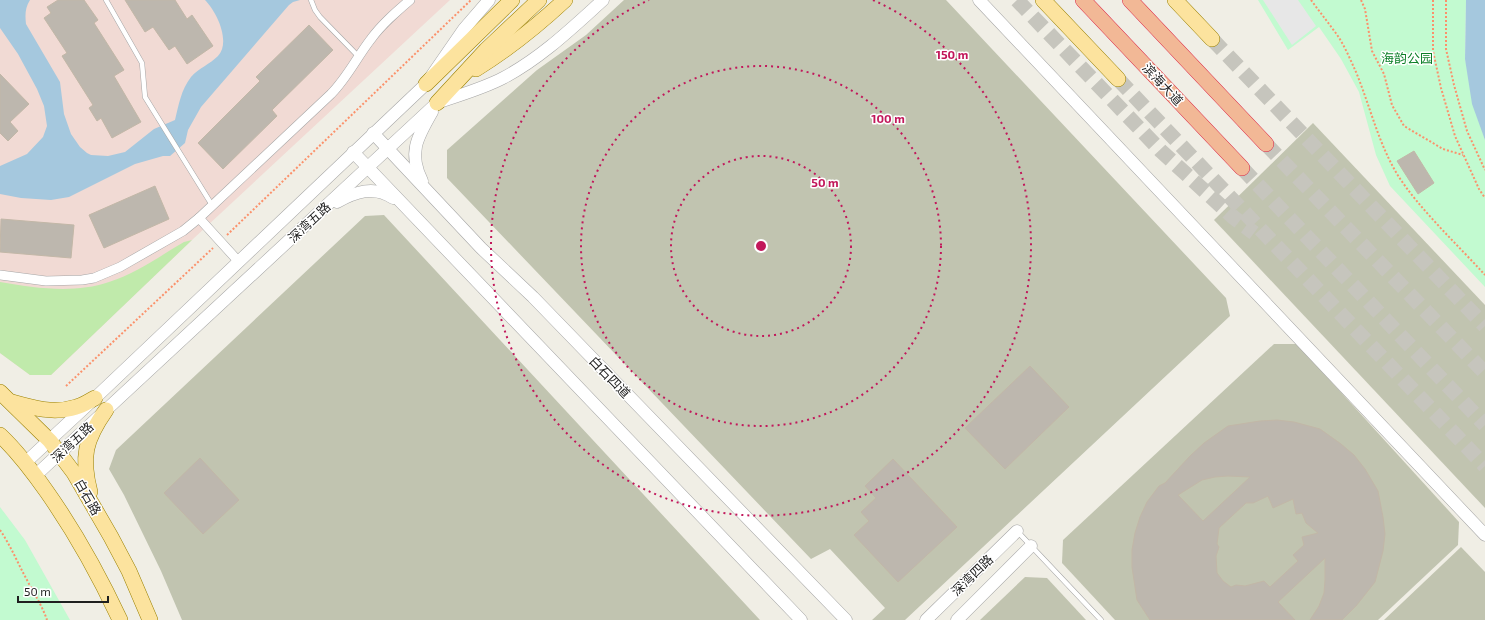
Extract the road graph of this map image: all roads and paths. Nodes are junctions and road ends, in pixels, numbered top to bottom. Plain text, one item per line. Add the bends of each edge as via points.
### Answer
1 (106, 0) edge
2 (311, 0) edge
3 (410, 0) edge
4 (471, 0) edge
5 (489, 0) edge
6 (512, 0) edge
7 (539, 0) edge
8 (565, 0) edge
9 (603, 0) edge
10 (979, 0) edge
11 (1043, 0) edge
12 (1083, 0) edge
13 (1130, 0) edge
14 (1175, 0) edge
15 (1311, 0) edge
16 (1361, 0) edge
17 (1433, 0) edge
18 (1446, 0) edge
19 (1212, 39) tunnel mouth
20 (359, 57) junction
21 (1118, 79) tunnel mouth
22 (459, 80) junction
23 (426, 84) junction
24 (437, 103) junction
25 (374, 133) junction
26 (1266, 144) tunnel mouth
27 (388, 149) junction
28 (353, 152) junction
29 (1464, 155) junction
30 (368, 168) junction
31 (1242, 168) tunnel mouth
32 (1485, 170) edge
33 (426, 190) junction
34 (1485, 198) edge
35 (213, 206) junction
36 (404, 207) junction
37 (322, 210) junction
38 (199, 218) junction
39 (220, 241) junction
40 (239, 262) junction
41 (0, 275) edge
42 (1485, 275) edge
43 (66, 386) dead end
44 (5, 397) edge
45 (95, 398) junction
46 (106, 410) junction
47 (0, 435) edge
48 (50, 441) junction
49 (60, 454) junction
50 (26, 462) junction
51 (36, 476) junction
52 (93, 505) junction
53 (0, 530) edge
54 (1017, 531) joint
55 (1485, 535) edge
56 (1031, 546) junction
57 (47, 620) edge
58 (120, 620) edge
59 (150, 620) edge
60 (801, 620) edge
61 (846, 620) edge
62 (926, 620) edge
63 (957, 620) edge
64 (1101, 620) edge

1 - 35 lane via 142,63 145,97
2 - 20 lane via 315,10
3 - 20 street via 385,22 369,40
4 - 39 path
5 - 23 street, 深湾五路 via 464,29
6 - 23 main road
7 - 22 main road via 486,50
8 - 22 main road via 518,41
9 - 24 street, 深湾五路 via 536,57 504,77
10 - 55 street
11 - 21 main road
12 - 31 highway, 滨海大道
13 - 26 highway
14 - 19 main road
15 - 42 path via 1336,32 1356,73 1397,173 1424,209
16 - 29 path via 1365,9 1372,51 1384,74 1392,105 1404,126 1443,149
17 - 29 path via 1433,51 1455,136
18 - 32 path via 1446,49 1454,85 1467,131
20 - 35 street via 331,94
22 - 24 main road
23 - 25 street, 深湾五路
24 - 27 street, 深湾五路
24 - 33 street via 420,135 414,153 417,172
25 - 27 street, 白石四道
25 - 28 street, 深湾五路
27 - 30 street, 深湾五路
27 - 33 street, 白石四道
28 - 30 street
28 - 40 street, 深湾五路
29 - 34 path
30 - 36 street
30 - 37 street, 深湾五路
33 - 61 street, 白石四道
35 - 38 street
36 - 37 street via 389,195 372,190 360,191
36 - 60 street
37 - 46 street, 深湾五路
38 - 39 street
38 - 41 street via 183,231 120,267 94,278 46,281
39 - 40 street
39 - 43 path
40 - 45 street, 深湾五路
44 - 45 main road via 32,408 47,410 76,407
44 - 48 main road, 白石路
45 - 48 street, 深湾五路
46 - 49 street, 深湾五路
46 - 52 main road via 90,437 86,451 86,479
47 - 50 main road
48 - 49 main road, 白石路
48 - 50 street, 深湾五路
49 - 51 street, 深湾五路
49 - 52 main road, 白石路
50 - 51 main road
51 - 58 main road via 85,551
52 - 59 main road, 白石路 via 129,571
53 - 57 path via 42,606
54 - 56 lane
54 - 62 street, 深湾四路
56 - 63 street, 深湾四路
56 - 64 lane

